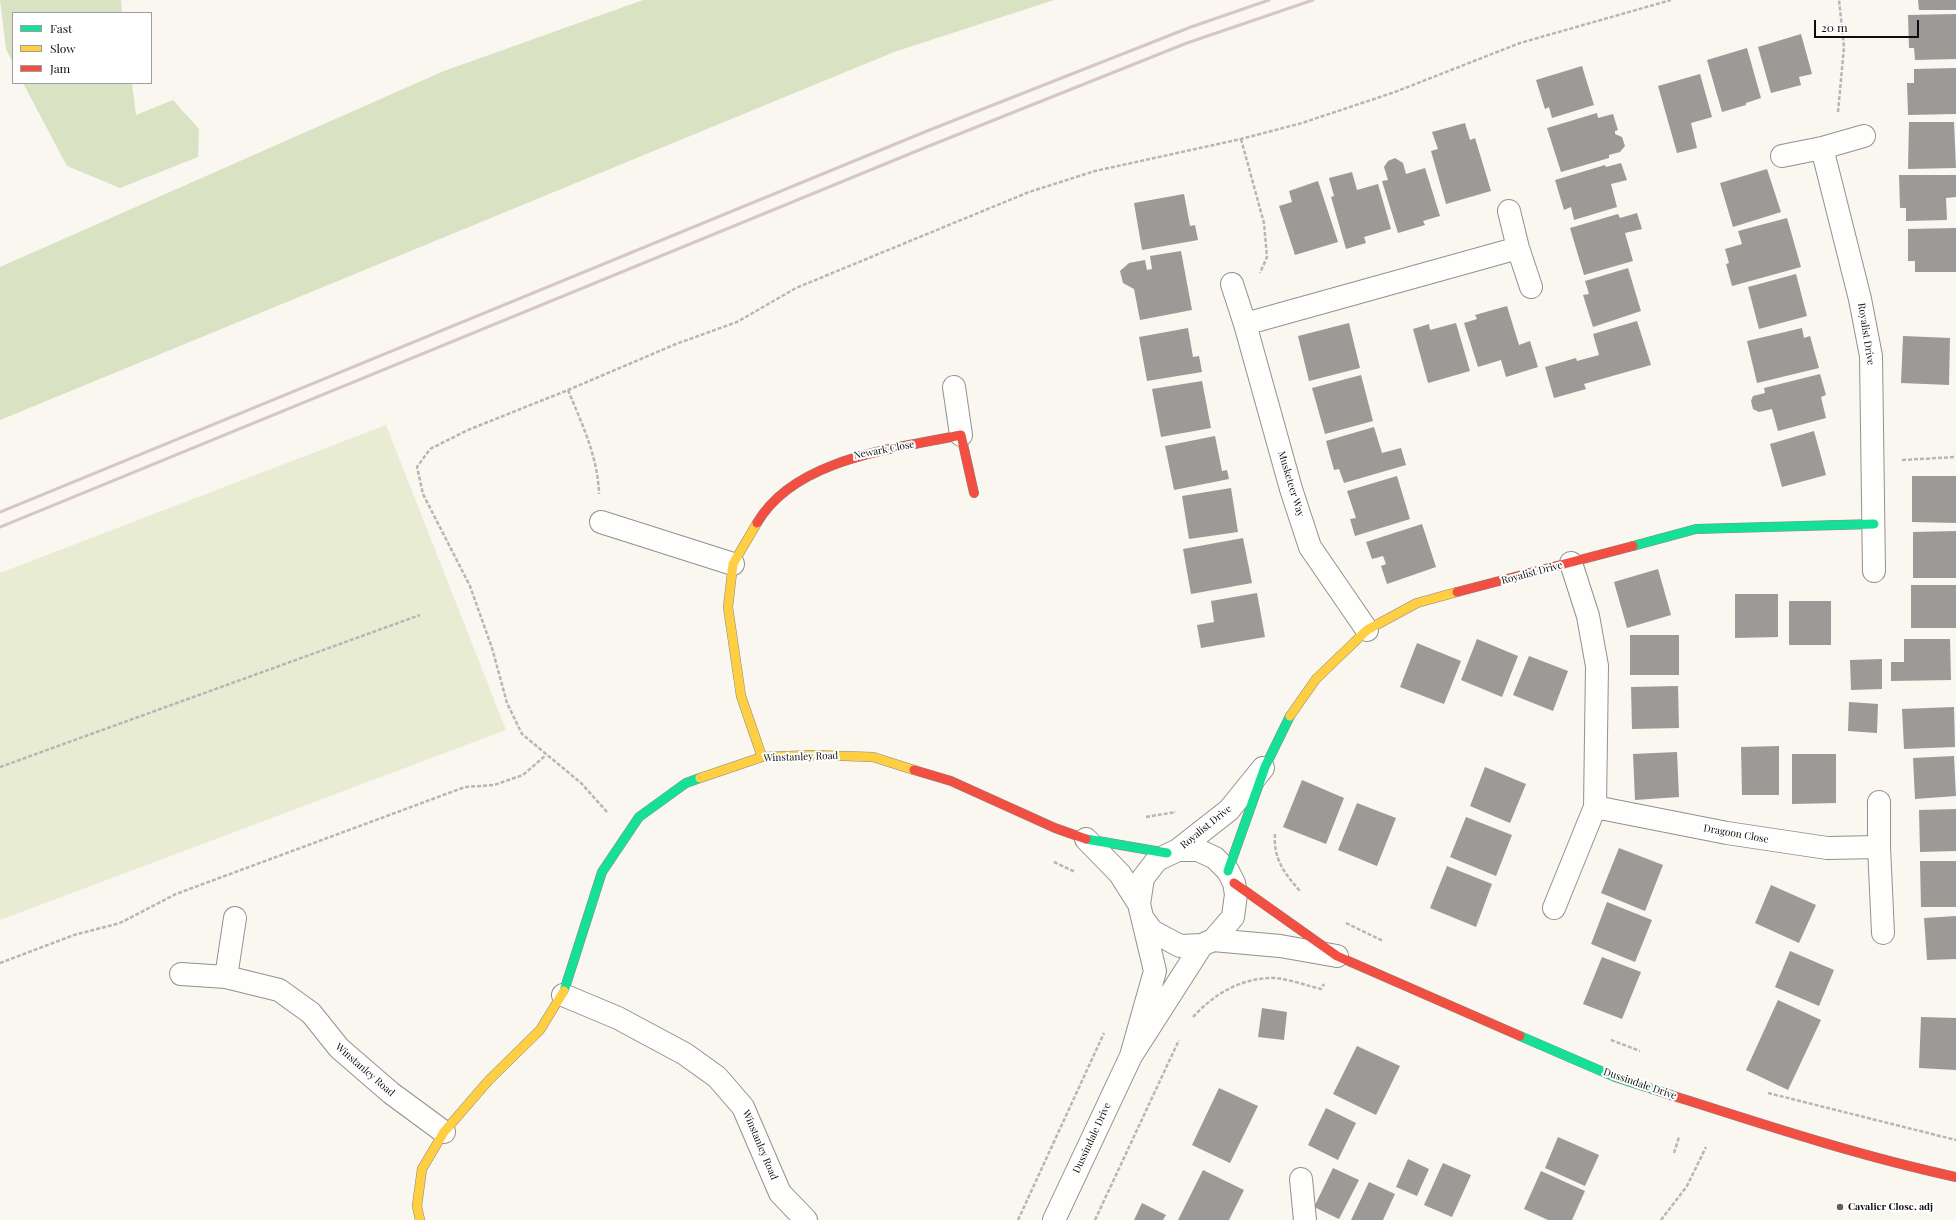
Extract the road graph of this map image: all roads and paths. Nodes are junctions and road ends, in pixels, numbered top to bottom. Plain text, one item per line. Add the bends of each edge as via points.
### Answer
1 (1672, 0) edge
2 (1839, 0) edge
3 (1837, 118) dead end
4 (1864, 136) dead end
5 (1241, 139) junction
6 (1822, 148) junction
7 (1782, 156) dead end
8 (1509, 211) dead end
9 (1518, 248) junction
10 (1259, 275) dead end
11 (1232, 284) dead end
12 (1531, 287) dead end
13 (1245, 324) junction
14 (954, 387) dead end
15 (568, 390) junction
16 (961, 435) junction
17 (1956, 457) edge
18 (1874, 462) junction
19 (598, 478) dead end
20 (974, 493) dead end
21 (601, 522) dead end
22 (1874, 524) junction
23 (1571, 563) junction
24 (733, 564) junction
25 (1874, 572) dead end
26 (420, 615) dead end
27 (1367, 630) junction
28 (546, 755) junction
29 (762, 757) junction
30 (0, 767) edge
31 (1265, 767) junction
32 (1879, 802) dead end
33 (1595, 807) junction
34 (628, 831) junction
35 (1086, 839) junction
36 (1879, 847) junction
37 (1173, 852) junction
38 (1231, 877) junction
39 (1554, 908) dead end
40 (1142, 912) junction
41 (235, 918) dead end
42 (1350, 926) dead end
43 (1883, 933) dead end
44 (1208, 942) junction
45 (1386, 942) dead end
46 (1337, 956) junction
47 (0, 963) edge
48 (181, 974) dead end
49 (226, 977) junction
50 (1321, 989) dead end
51 (563, 995) junction
52 (1190, 1021) dead end
53 (1182, 1033) dead end
54 (1610, 1040) dead end
55 (1645, 1054) dead end
56 (1131, 1056) junction
57 (1767, 1093) dead end
58 (444, 1132) junction
59 (1679, 1137) dead end
60 (1956, 1140) edge
61 (1706, 1147) dead end
62 (1674, 1153) dead end
63 (1956, 1177) edge
64 (1300, 1179) dead end
65 (420, 1220) edge
66 (806, 1220) edge
67 (1054, 1220) edge
68 (1095, 1220) edge
69 (1305, 1220) edge
70 (1661, 1220) edge

1 - 5 path via 1520,43 1395,92 1302,123
2 - 3 path via 1844,48
4 - 6 street
5 - 10 path via 1264,223 1268,257
5 - 15 path via 1095,171 1029,192 796,288 737,322 676,344
6 - 7 street
6 - 18 street, Royalist Drive via 1860,299 1871,356
8 - 9 street
9 - 12 street
9 - 13 street
11 - 13 street, Musketeer Way
13 - 27 street, Musketeer Way via 1291,489 1310,547
14 - 16 street
15 - 19 path via 588,436
15 - 28 path via 468,430 430,449 417,467 423,494 470,586 492,648 506,703 522,734
16 - 20 street
16 - 24 street, Newark Close via 849,458 803,478 765,509
17 - 18 path
18 - 22 street, Royalist Drive
21 - 24 street
22 - 23 street, Royalist Drive via 1696,529
22 - 25 street, Royalist Drive
23 - 27 street, Royalist Drive via 1418,603
23 - 33 street via 1588,616 1597,666
24 - 29 street, Newark Close via 728,607 741,696
26 - 30 path
27 - 31 street, Royalist Drive via 1316,679 1300,699 1290,714
28 - 34 path via 581,783 609,815
28 - 47 path via 523,775 494,785 465,787 176,894 120,923 74,935
29 - 34 street, Winstanley Road via 686,783 639,817
29 - 35 street, Winstanley Road via 813,754 873,757 951,781 1055,828
31 - 37 street, Royalist Drive via 1229,810
31 - 38 street, Royalist Drive
32 - 36 street
33 - 36 street, Dragoon Close via 1727,833 1826,848
33 - 39 street
34 - 51 street, Winstanley Road via 602,872
35 - 37 street, Winstanley Road
35 - 40 street, Winstanley Road via 1120,874
36 - 43 street
37 - 38 street, Dussindale Drive via 1198,850 1215,858
37 - 40 street, Dussindale Drive via 1157,860 1143,878
38 - 44 street, Dussindale Drive via 1236,894 1233,917
38 - 46 street, Dussindale Drive
40 - 44 street, Dussindale Drive via 1152,932 1180,946
40 - 56 street, Dussindale Drive via 1154,971
41 - 49 street
42 - 45 path
44 - 46 street, Dussindale Drive via 1280,946
44 - 56 street, Dussindale Drive
46 - 63 street, Dussindale Drive via 1615,1077 1801,1137
48 - 49 street, Winstanley Road
49 - 58 street, Winstanley Road via 279,990 311,1013 339,1048 391,1093
50 - 52 path via 1271,978 1234,985 1207,1002
51 - 58 street, Winstanley Road via 540,1030 490,1080
51 - 66 street, Winstanley Road via 618,1018 685,1054 717,1077 743,1107 780,1193
53 - 68 path
54 - 55 path
56 - 67 street, Dussindale Drive
57 - 60 path
58 - 65 street, Winstanley Road via 422,1169 417,1206
59 - 62 path
61 - 70 path via 1687,1186
64 - 69 street

